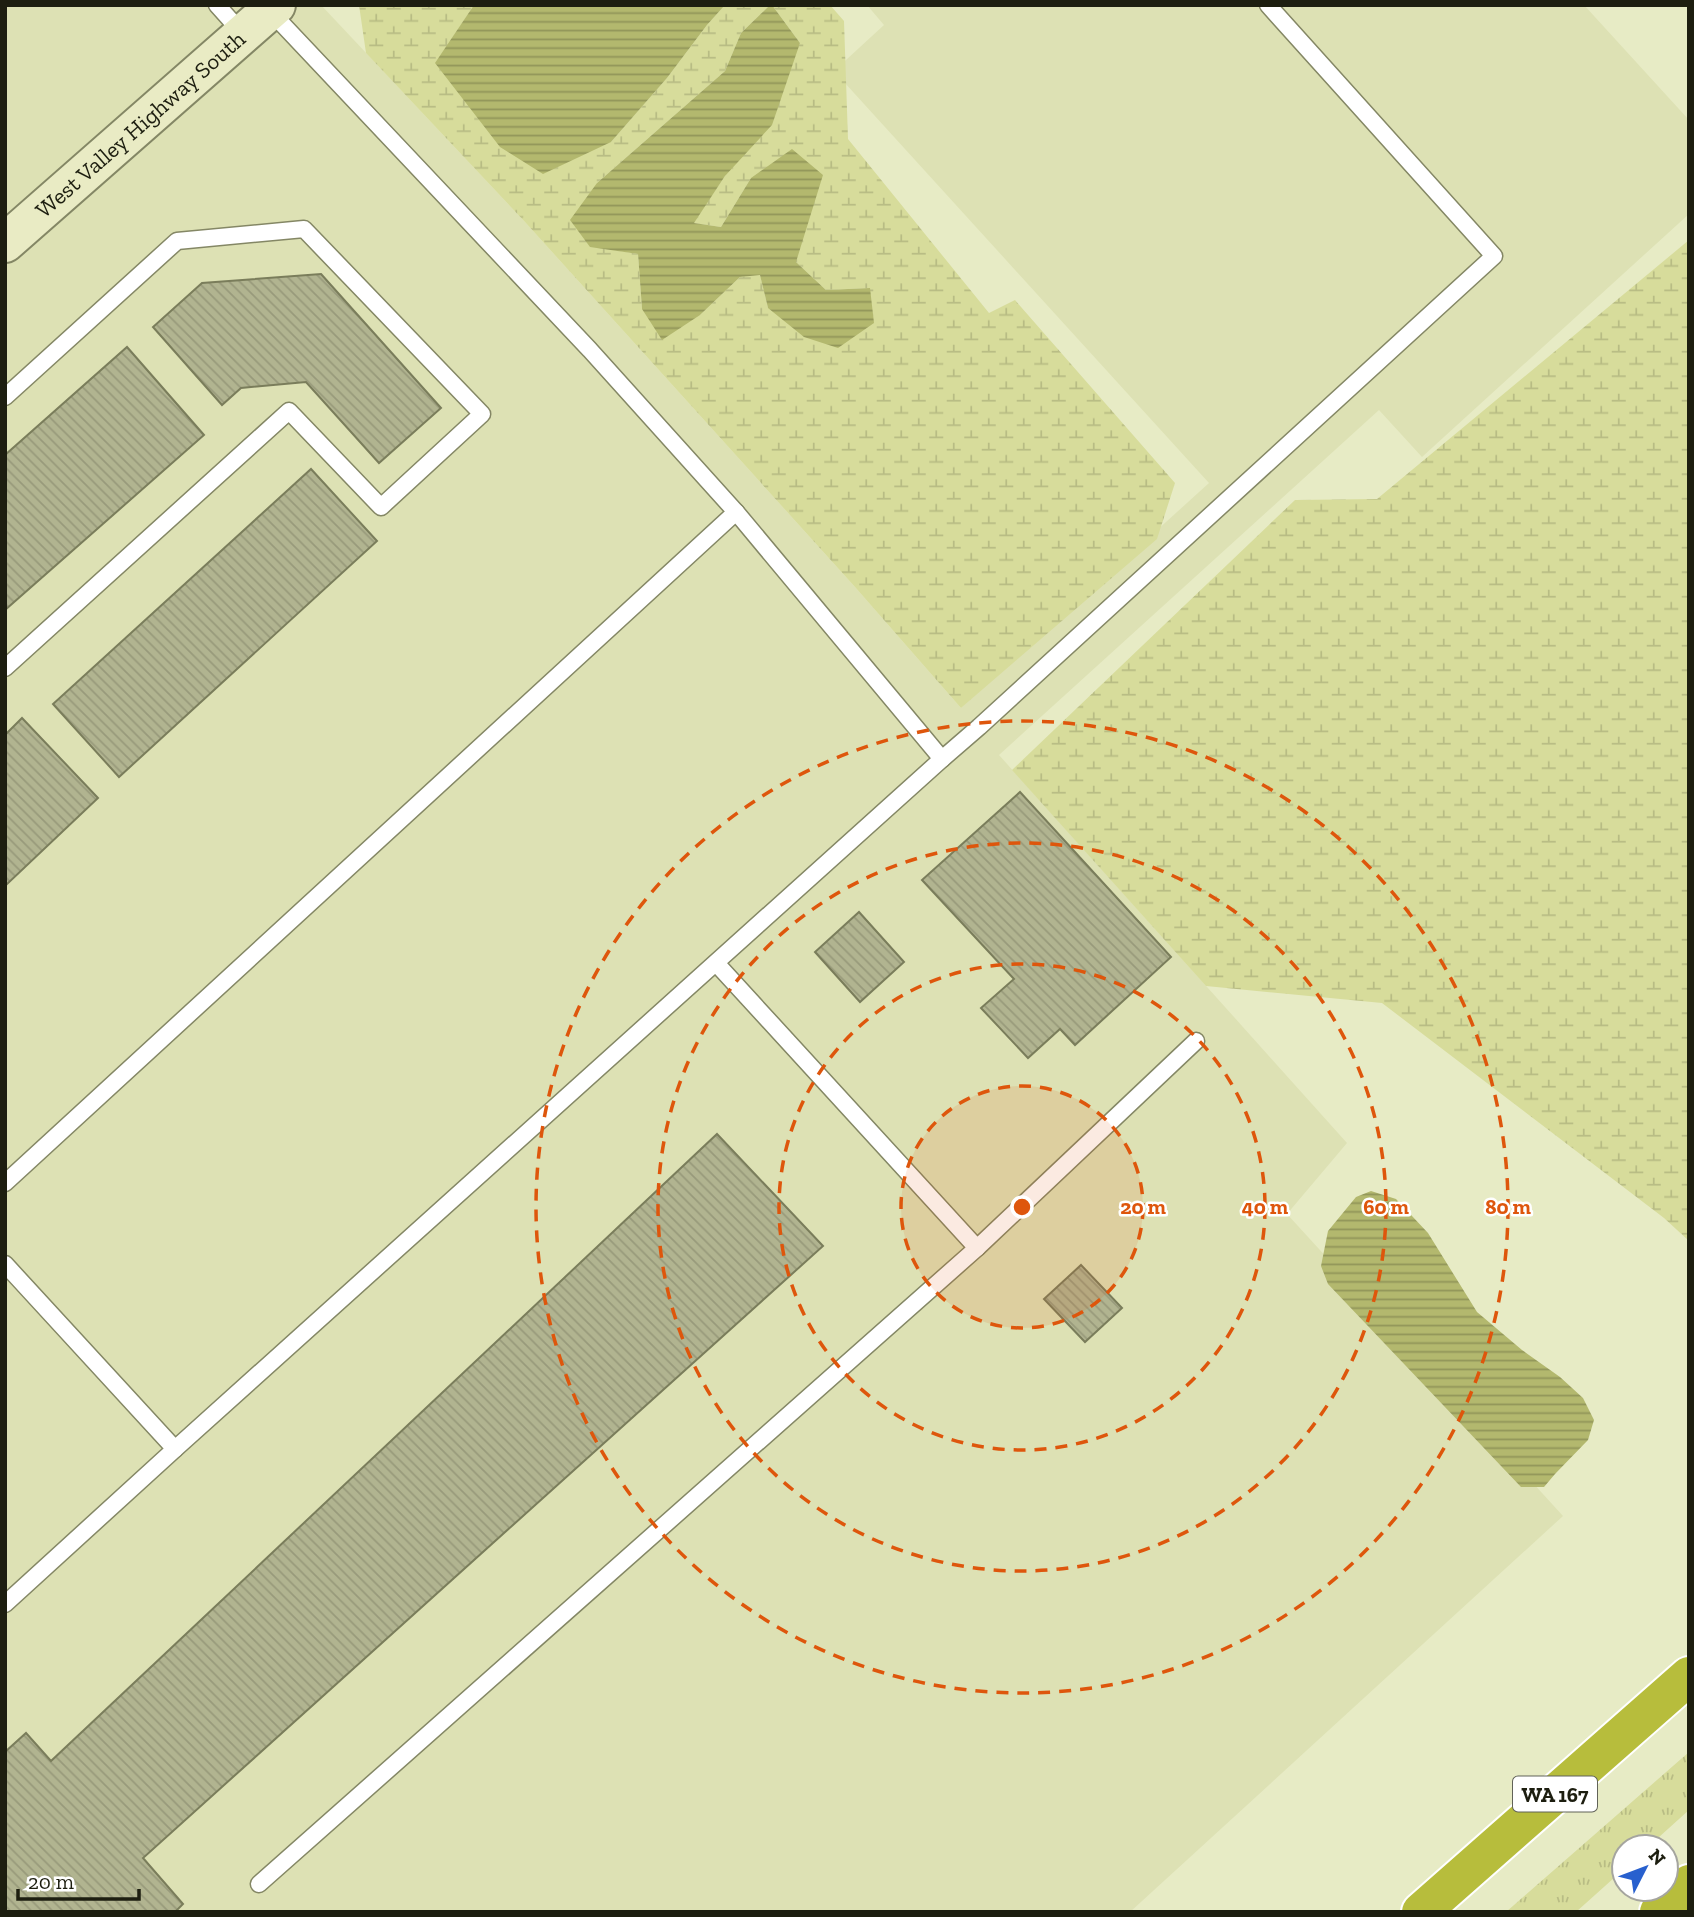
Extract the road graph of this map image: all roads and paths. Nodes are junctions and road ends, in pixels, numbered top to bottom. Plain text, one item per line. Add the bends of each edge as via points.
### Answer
1 (217, 5) edge
2 (1268, 5) edge
3 (263, 17) edge
4 (5, 243) edge
5 (5, 397) edge
6 (736, 512) junction
7 (5, 668) edge
8 (942, 759) junction
9 (716, 963) junction
10 (1196, 1041) dead end
11 (5, 1183) edge
12 (977, 1248) junction
13 (5, 1264) edge
14 (175, 1449) junction
15 (5, 1604) edge
16 (1689, 1676) edge
17 (259, 1884) dead end
18 (1689, 1884) edge
19 (1421, 1912) edge
20 (1659, 1912) edge

1 - 3 lane
2 - 8 lane via 1494,256
3 - 4 main road, West Valley Highway South
3 - 6 lane via 590,350
5 - 7 lane via 177,241 304,229 482,414 381,507 289,411
6 - 8 lane
6 - 11 lane
8 - 9 lane
9 - 12 lane
9 - 14 lane
10 - 12 lane
12 - 17 lane
13 - 14 lane
14 - 15 lane
16 - 19 highway, WA 167
18 - 20 highway

